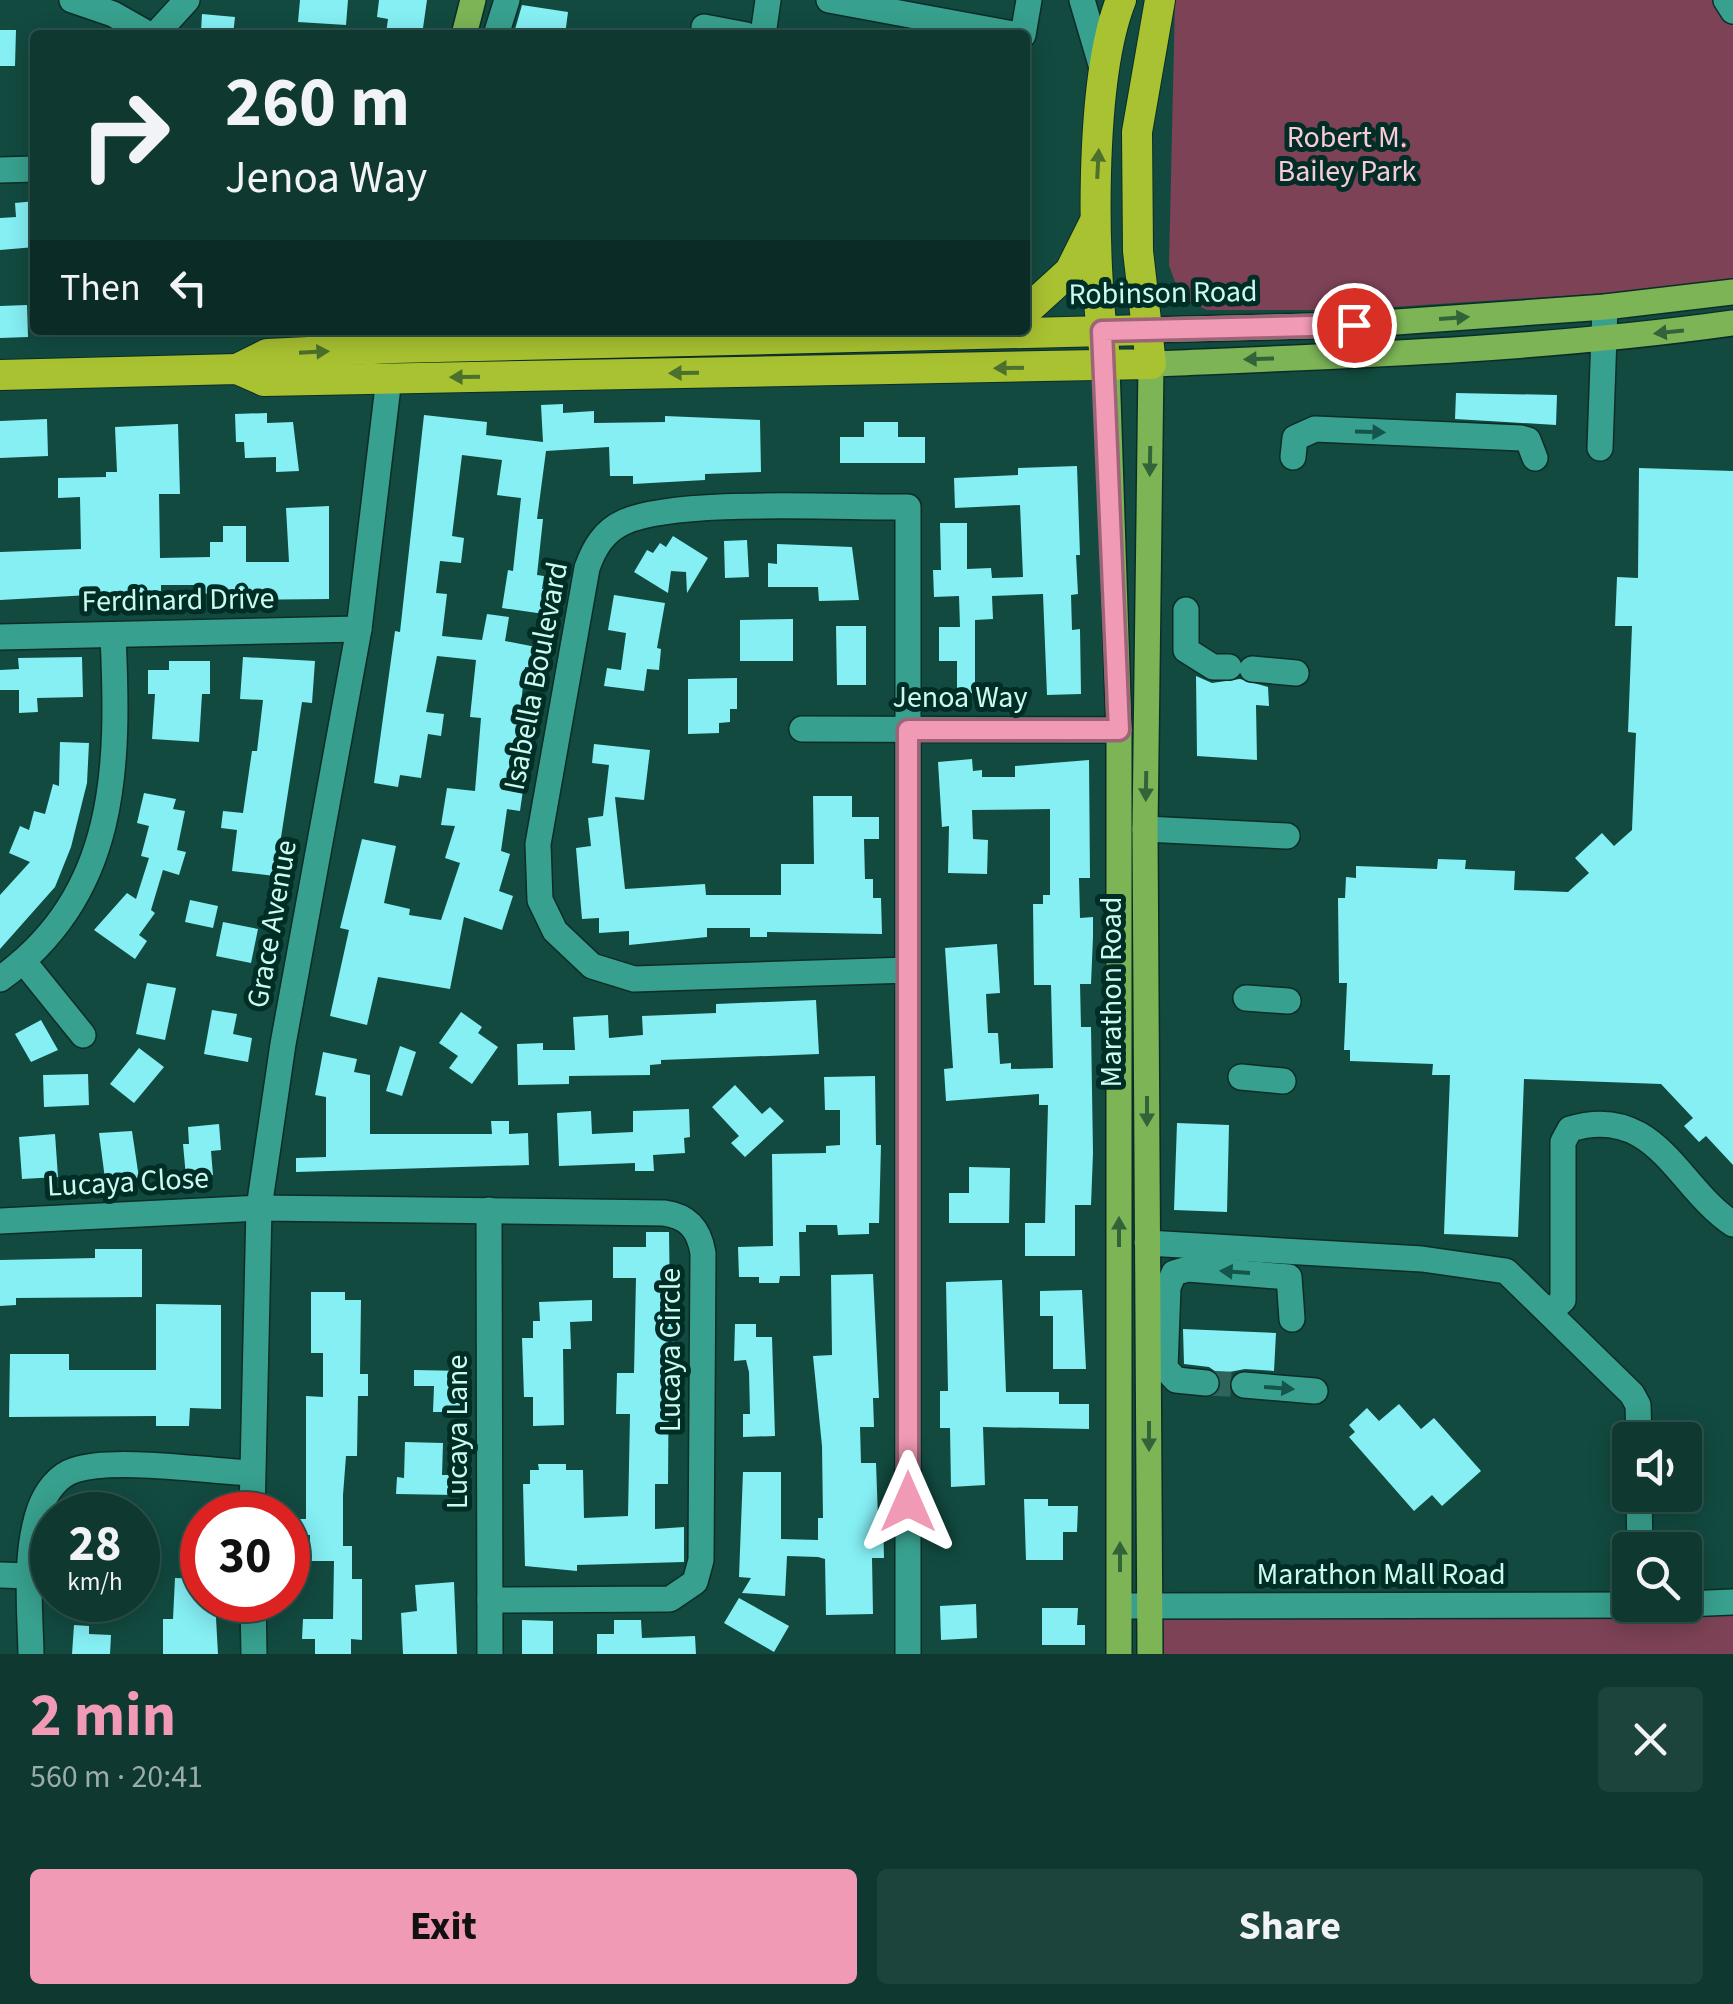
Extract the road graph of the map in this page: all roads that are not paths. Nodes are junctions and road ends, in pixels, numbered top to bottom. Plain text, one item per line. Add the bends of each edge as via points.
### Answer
1 (72, 0) edge
2 (186, 0) edge
3 (473, 0) edge
4 (508, 0) edge
5 (708, 0) edge
6 (768, 0) edge
7 (829, 0) edge
8 (1029, 0) edge
9 (1082, 0) edge
10 (1121, 0) edge
11 (1160, 0) edge
12 (1726, 0) edge
13 (1733, 11) edge
14 (143, 30) edge
15 (157, 30) edge
16 (465, 30) edge
17 (498, 30) edge
18 (703, 30) edge
19 (764, 30) edge
20 (993, 30) edge
21 (1021, 30) edge
22 (1104, 82) junction
23 (30, 169) edge
24 (0, 170) edge
25 (1096, 218) junction
26 (1733, 292) edge
27 (1030, 307) edge
28 (1605, 307) junction
29 (1733, 323) edge
30 (1147, 330) junction
31 (1102, 331) junction
32 (1030, 332) edge
33 (761, 335) edge
34 (697, 336) edge
35 (1606, 338) junction
36 (394, 352) edge
37 (1151, 364) junction
38 (1107, 367) junction
39 (0, 375) edge
40 (1600, 448) dead end
41 (1293, 458) dead end
42 (1535, 458) dead end
43 (1186, 610) dead end
44 (358, 629) junction
45 (113, 634) junction
46 (0, 637) edge
47 (1296, 673) dead end
48 (802, 729) dead end
49 (908, 730) junction
50 (1119, 730) junction
51 (1145, 829) junction
52 (1287, 836) dead end
53 (24, 962) junction
54 (908, 970) junction
55 (0, 979) edge
56 (1246, 998) dead end
57 (1288, 1001) dead end
58 (84, 1036) dead end
59 (1241, 1077) dead end
60 (1282, 1081) dead end
61 (260, 1208) junction
62 (489, 1210) junction
63 (0, 1221) edge
64 (1733, 1224) edge
65 (1148, 1243) junction
66 (1551, 1311) junction
67 (1292, 1320) dead end
68 (1206, 1383) tunnel mouth
69 (1244, 1386) tunnel mouth
70 (1315, 1390) dead end
71 (1638, 1422) edge
72 (252, 1473) junction
73 (52, 1492) edge
74 (252, 1492) edge
75 (0, 1575) edge
76 (30, 1576) edge
77 (490, 1600) junction
78 (1733, 1602) edge
79 (1702, 1603) edge
80 (1612, 1605) edge
81 (1120, 1606) junction
82 (1149, 1606) junction
83 (31, 1622) edge
84 (253, 1622) edge
85 (31, 1654) edge
86 (254, 1654) edge
87 (490, 1654) edge
88 (908, 1654) edge
89 (1119, 1654) edge
90 (1150, 1654) edge

1 - 14 street
2 - 15 street
3 - 16 main road
4 - 17 street
5 - 18 street
6 - 19 street
7 - 20 street
8 - 21 street
9 - 22 street
10 - 22 highway, Marathon Road
11 - 30 highway, Marathon Road via 1137,132 1138,251
12 - 13 street
25 -> 22 highway, Marathon Road
23 - 24 street
25 - 27 highway via 1070,271
25 - 31 highway, Marathon Road
26 - 28 main road, Robinson Road
30 -> 28 main road, Robinson Road via 1354,325
28 - 35 street
29 -> 35 main road, Robinson Road
30 - 31 highway, Robinson Road
30 - 37 highway, Marathon Road
31 - 32 highway, Robinson Road
31 - 38 highway, Marathon Road
33 - 34 highway, Robinson Road
34 - 36 highway, Robinson Road
35 -> 37 main road, Robinson Road
35 - 40 street
38 -> 36 highway, Robinson Road
36 - 39 highway, Robinson Road via 267,354 237,369
36 - 44 street, Grace Avenue
37 - 38 highway, Robinson Road
37 -> 51 main road, Marathon Road
38 - 50 main road, Marathon Road
41 -> 42 street via 1295,438 1314,429 1521,438
43 - 47 street via 1186,650 1213,666
44 - 45 street, Ferdinard Drive
44 - 61 street, Grace Avenue
45 - 46 street, Ferdinard Drive
45 - 53 street via 116,726 107,816 82,884
48 - 49 street, Jenoa Way
49 - 50 street, Jenoa Way
49 - 54 street, Isabella Boulevard
49 - 54 street, Isabella Boulevard via 908,507 690,510 625,522 597,544 587,568 537,859 548,922 577,956 612,975 649,980
81 -> 50 main road, Marathon Road
51 - 52 street
51 -> 65 main road, Marathon Road
53 - 55 street
53 - 58 street
54 - 88 street, Isabella Boulevard
56 - 57 street
59 - 60 street
61 - 62 street, Lucaya Circle
61 - 63 street, Lucaya Close
61 - 72 street, Grace Avenue
62 - 77 street, Lucaya Lane
62 - 77 street, Lucaya Circle via 674,1214 697,1230 703,1252 701,1560 695,1582 670,1598
64 - 66 street via 1645,1136 1614,1128 1570,1129 1562,1142 1563,1300
65 - 66 street via 1422,1259 1500,1270
65 -> 82 main road, Marathon Road
66 - 71 street via 1636,1399
67 -> 68 street via 1288,1276 1174,1272 1167,1372 1176,1380
69 -> 70 street
72 - 73 street via 116,1466 66,1474
72 - 74 street, Grace Avenue
75 - 76 street
77 - 87 street, Lucaya Lane
78 - 79 street
80 - 82 street, Marathon Mall Road
81 - 82 street, Marathon Mall Road
81 - 89 main road, Marathon Road
82 - 90 main road, Marathon Road
83 - 85 street
84 - 86 street

